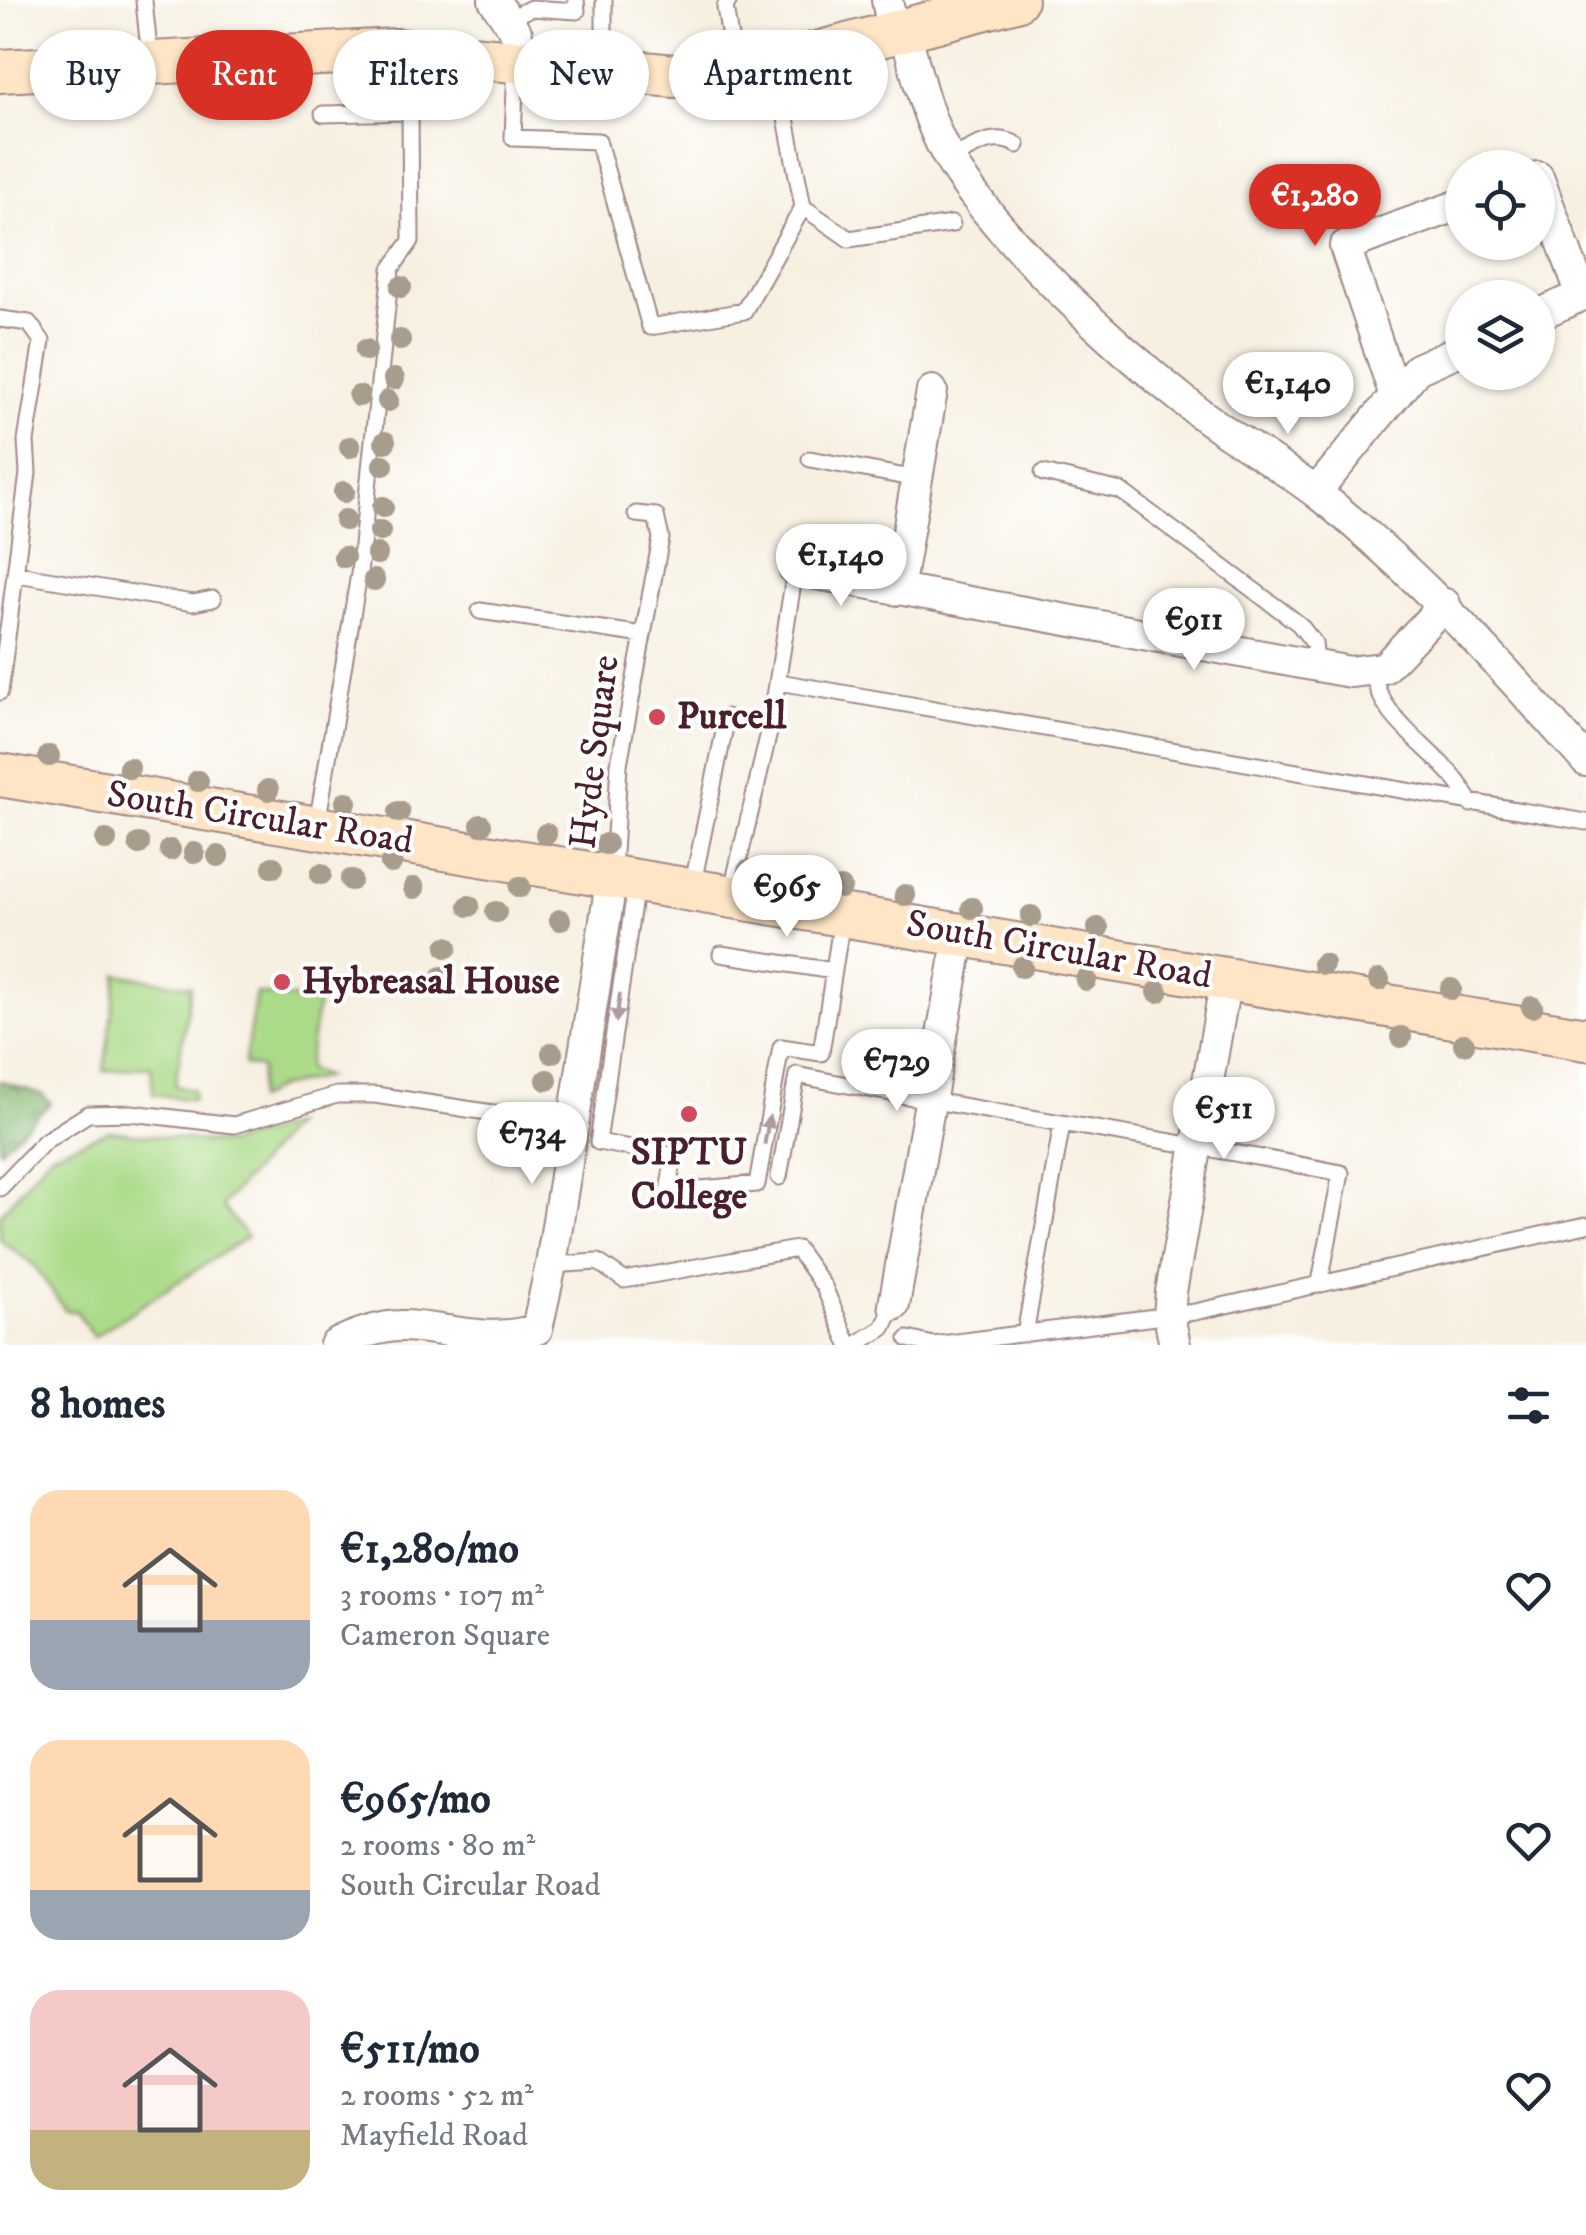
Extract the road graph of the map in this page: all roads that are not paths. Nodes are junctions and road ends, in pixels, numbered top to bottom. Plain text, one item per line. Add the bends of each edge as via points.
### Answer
1 (576, 0) edge
2 (604, 0) edge
3 (729, 0) edge
4 (1016, 0) edge
5 (144, 1) edge
6 (895, 22) edge
7 (507, 26) edge
8 (147, 30) edge
9 (604, 30) edge
10 (737, 30) edge
11 (871, 30) edge
12 (0, 60) edge
13 (156, 60) edge
14 (30, 70) edge
15 (0, 72) edge
16 (323, 114) dead end
17 (774, 120) edge
18 (1016, 145) dead end
19 (947, 154) junction
20 (803, 207) junction
21 (1445, 210) edge
22 (1555, 223) edge
23 (952, 224) dead end
24 (1555, 308) edge
25 (0, 319) edge
26 (1445, 356) edge
27 (932, 390) dead end
28 (1395, 396) junction
29 (810, 459) dead end
30 (1042, 473) dead end
31 (918, 480) junction
32 (1316, 492) junction
33 (636, 514) dead end
34 (795, 570) joint
35 (17, 574) junction
36 (898, 590) junction
37 (213, 599) dead end
38 (1445, 604) junction
39 (480, 611) dead end
40 (643, 635) junction
41 (1316, 664) junction
42 (1373, 672) junction
43 (779, 682) junction
44 (0, 692) edge
45 (727, 718) dead end
46 (1586, 761) edge
47 (0, 775) edge
48 (1471, 804) junction
49 (1586, 822) edge
50 (316, 828) junction
51 (624, 878) junction
52 (711, 891) junction
53 (844, 912) junction
54 (960, 934) junction
55 (721, 954) dead end
56 (834, 971) junction
57 (1226, 979) junction
58 (1586, 1038) edge
59 (930, 1102) junction
60 (1062, 1124) junction
61 (572, 1126) junction
62 (1196, 1145) junction
63 (779, 1176) dead end
64 (0, 1188) edge
65 (1586, 1226) edge
66 (551, 1266) junction
67 (1320, 1282) junction
68 (894, 1305) joint
69 (1172, 1330) edge
70 (1025, 1334) junction
71 (908, 1339) dead end
72 (335, 1345) edge
73 (852, 1345) edge

1 - 7 lane via 576,11 531,8
2 - 9 lane
3 - 10 lane via 725,7
4 - 6 main road
5 - 8 lane
6 - 11 main road
6 - 19 street
7 - 13 main road via 396,50
7 - 20 lane via 513,138 598,141 650,327 744,311
12 - 15 lane
14 - 15 main road
16 - 50 lane via 410,112 411,241 391,269 360,574
17 - 20 lane
18 - 19 lane via 1001,138
19 - 32 street via 974,198 1150,372
20 - 23 lane via 849,239
21 - 28 street via 1344,246
22 - 24 street via 1582,296
25 - 35 lane via 28,323 42,341 26,441
26 - 28 street via 1416,369
27 - 31 street
28 - 32 street
29 - 31 lane
30 - 41 lane via 1121,492 1300,624 1314,642
31 - 36 street
32 - 38 street
33 - 40 lane, Hyde Square via 656,516 660,538
34 - 36 street
34 - 43 lane
35 - 37 lane via 193,603
35 - 44 lane
36 - 41 street
38 - 42 street
38 - 46 street
39 - 40 lane, Hyde Square
40 - 51 lane, Hyde Square via 619,764
41 - 42 street
42 - 48 lane via 1390,711 1463,787
43 - 48 lane
43 - 52 lane
45 - 52 lane
47 - 50 main road, South Circular Road
48 - 49 lane
50 - 51 main road, South Circular Road
51 - 52 main road, South Circular Road
51 -> 56 lane, Hyde Square via 598,1142 674,1156 668,1192 758,1184 782,1047 821,1054
51 - 61 street
52 - 53 main road, South Circular Road
53 - 54 main road, South Circular Road
53 - 56 lane
54 - 57 main road, South Circular Road
54 - 59 street
55 - 56 lane
57 - 58 main road, South Circular Road
57 - 62 street
59 - 60 lane
59 - 63 lane via 797,1075
59 - 68 street
60 - 62 lane
60 - 70 lane
61 - 64 lane via 375,1096 337,1096 234,1125 88,1114 45,1141
61 - 66 street
62 - 67 lane via 1340,1173
62 - 69 street
65 - 67 lane
66 - 72 street via 544,1335 504,1342 402,1325
66 - 73 lane via 598,1262 624,1280 797,1249
67 - 69 lane
68 - 73 lane via 883,1328
69 - 70 lane
70 - 71 lane via 932,1344

